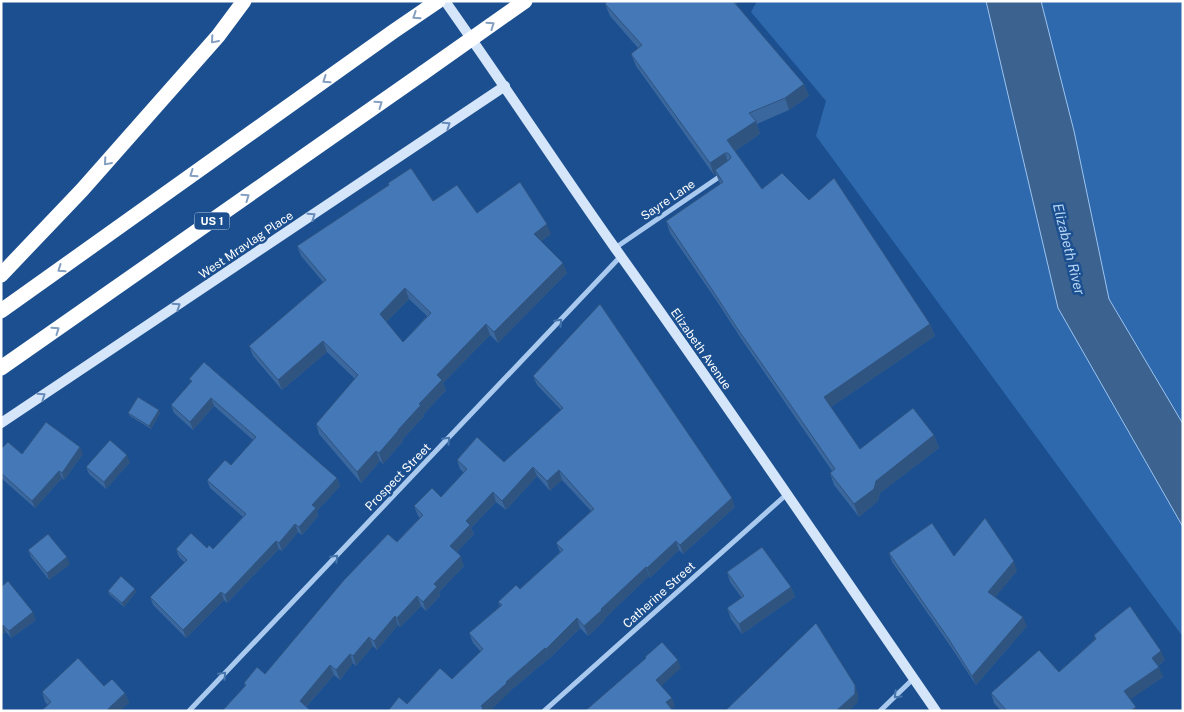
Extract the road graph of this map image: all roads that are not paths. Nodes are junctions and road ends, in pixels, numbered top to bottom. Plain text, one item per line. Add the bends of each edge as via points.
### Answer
1 (244, 1) edge
2 (438, 1) edge
3 (445, 1) edge
4 (525, 1) edge
5 (505, 86) junction
6 (724, 174) edge
7 (618, 252) junction
8 (1, 275) edge
9 (1, 311) edge
10 (1, 368) edge
11 (1, 424) edge
12 (787, 494) junction
13 (914, 679) junction
14 (190, 711) edge
15 (544, 711) edge
16 (880, 711) edge
17 (936, 711) edge

1 -> 8 highway via 218,36 95,175
2 -> 9 highway
3 - 5 street, Elizabeth Avenue
10 -> 4 highway, US 1, bridge
5 - 7 street, Elizabeth Avenue
11 -> 5 street, West Mravlag Place
6 - 7 street, Sayre Lane
7 - 12 street, Elizabeth Avenue
14 -> 7 street, Prospect Street
12 - 13 street, Elizabeth Avenue
12 - 15 street, Catherine Street
13 -> 16 street
13 - 17 street, Elizabeth Avenue

